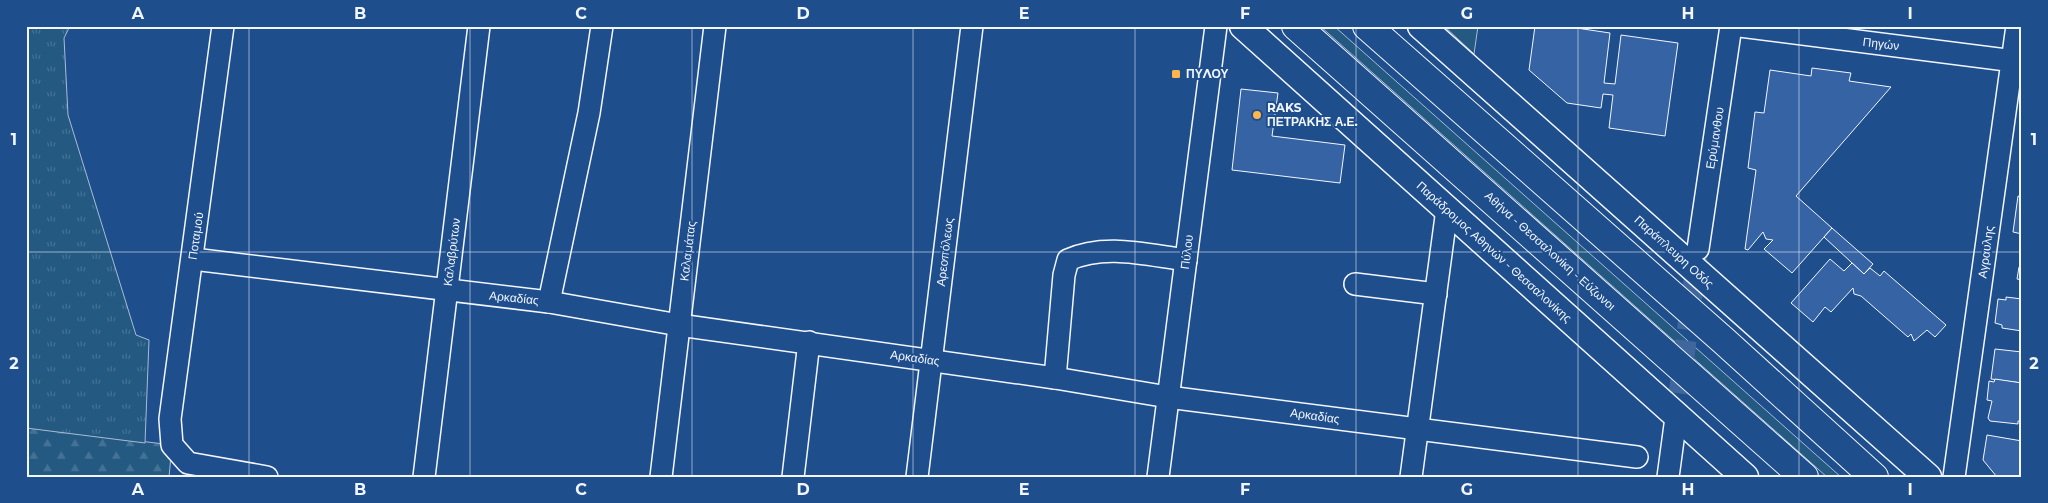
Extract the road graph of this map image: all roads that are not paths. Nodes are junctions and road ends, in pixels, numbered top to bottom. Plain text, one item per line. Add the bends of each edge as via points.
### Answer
1 (223, 26) edge
2 (479, 26) edge
3 (602, 26) edge
4 (715, 26) edge
5 (972, 26) edge
6 (1216, 26) edge
7 (1243, 26) edge
8 (1296, 26) edge
9 (1366, 26) edge
10 (1420, 26) edge
11 (1731, 26) edge
12 (1740, 26) edge
13 (2017, 26) edge
14 (2017, 61) edge
15 (1447, 209) junction
16 (1698, 249) tunnel mouth
17 (193, 259) junction
18 (1186, 260) junction
19 (1355, 284) dead end
20 (447, 290) junction
21 (1436, 294) junction
22 (549, 302) junction
23 (679, 325) junction
24 (809, 342) junction
25 (932, 360) junction
26 (1055, 378) junction
27 (1168, 397) junction
28 (1675, 425) tunnel mouth
29 (1418, 430) junction
30 (1637, 457) dead end
31 (267, 477) edge
32 (424, 477) edge
33 (661, 477) edge
34 (793, 477) edge
35 (917, 477) edge
36 (1158, 477) edge
37 (1412, 477) edge
38 (1668, 477) edge
39 (1745, 477) edge
40 (1804, 477) edge
41 (1874, 477) edge
42 (1928, 477) edge
43 (1954, 477) edge

1 - 17 street, Ποταμού
2 - 20 street, Καλαβρύτων
3 - 22 street via 589,113
4 - 23 street, Καλαμάτας
5 - 25 street, Αρεοπόλεως
6 - 18 street, Πύλου
7 - 15 main road, Παράδρομος Αθηνών - Θεσσαλονίκης
8 - 40 highway, Αθήνα - Θεσσαλονίκη - Εύζωνοι
9 - 41 highway
10 - 42 main road, Παράπλευρη Οδός
11 - 16 street, Ερύμανθου
12 - 14 street, Πηγών
13 - 14 street, Αγραυλης
14 - 43 street, Αγραυλης
15 - 21 street
15 - 39 main road, Παράδρομος Αθηνών - Θεσσαλονίκης
17 - 20 street, Αρκαδίας
17 - 31 street, Ποταμού via 170,419 172,445 188,463
18 - 26 street via 1115,250 1068,260
18 - 27 street, Πύλου
19 - 21 street
20 - 22 street, Αρκαδίας
20 - 32 street, Καλαβρύτων
21 - 29 street
22 - 23 street, Αρκαδίας
23 - 24 street, Αρκαδίας
23 - 33 street, Καλαμάτας
24 - 25 street, Αρκαδίας
24 - 34 street
25 - 26 street, Αρκαδίας
25 - 35 street, Αρεοπόλεως
26 - 27 street, Αρκαδίας
27 - 29 street, Αρκαδίας
27 - 36 street, Πύλου
28 - 38 street
29 - 30 street, Αρκαδίας
29 - 37 street

